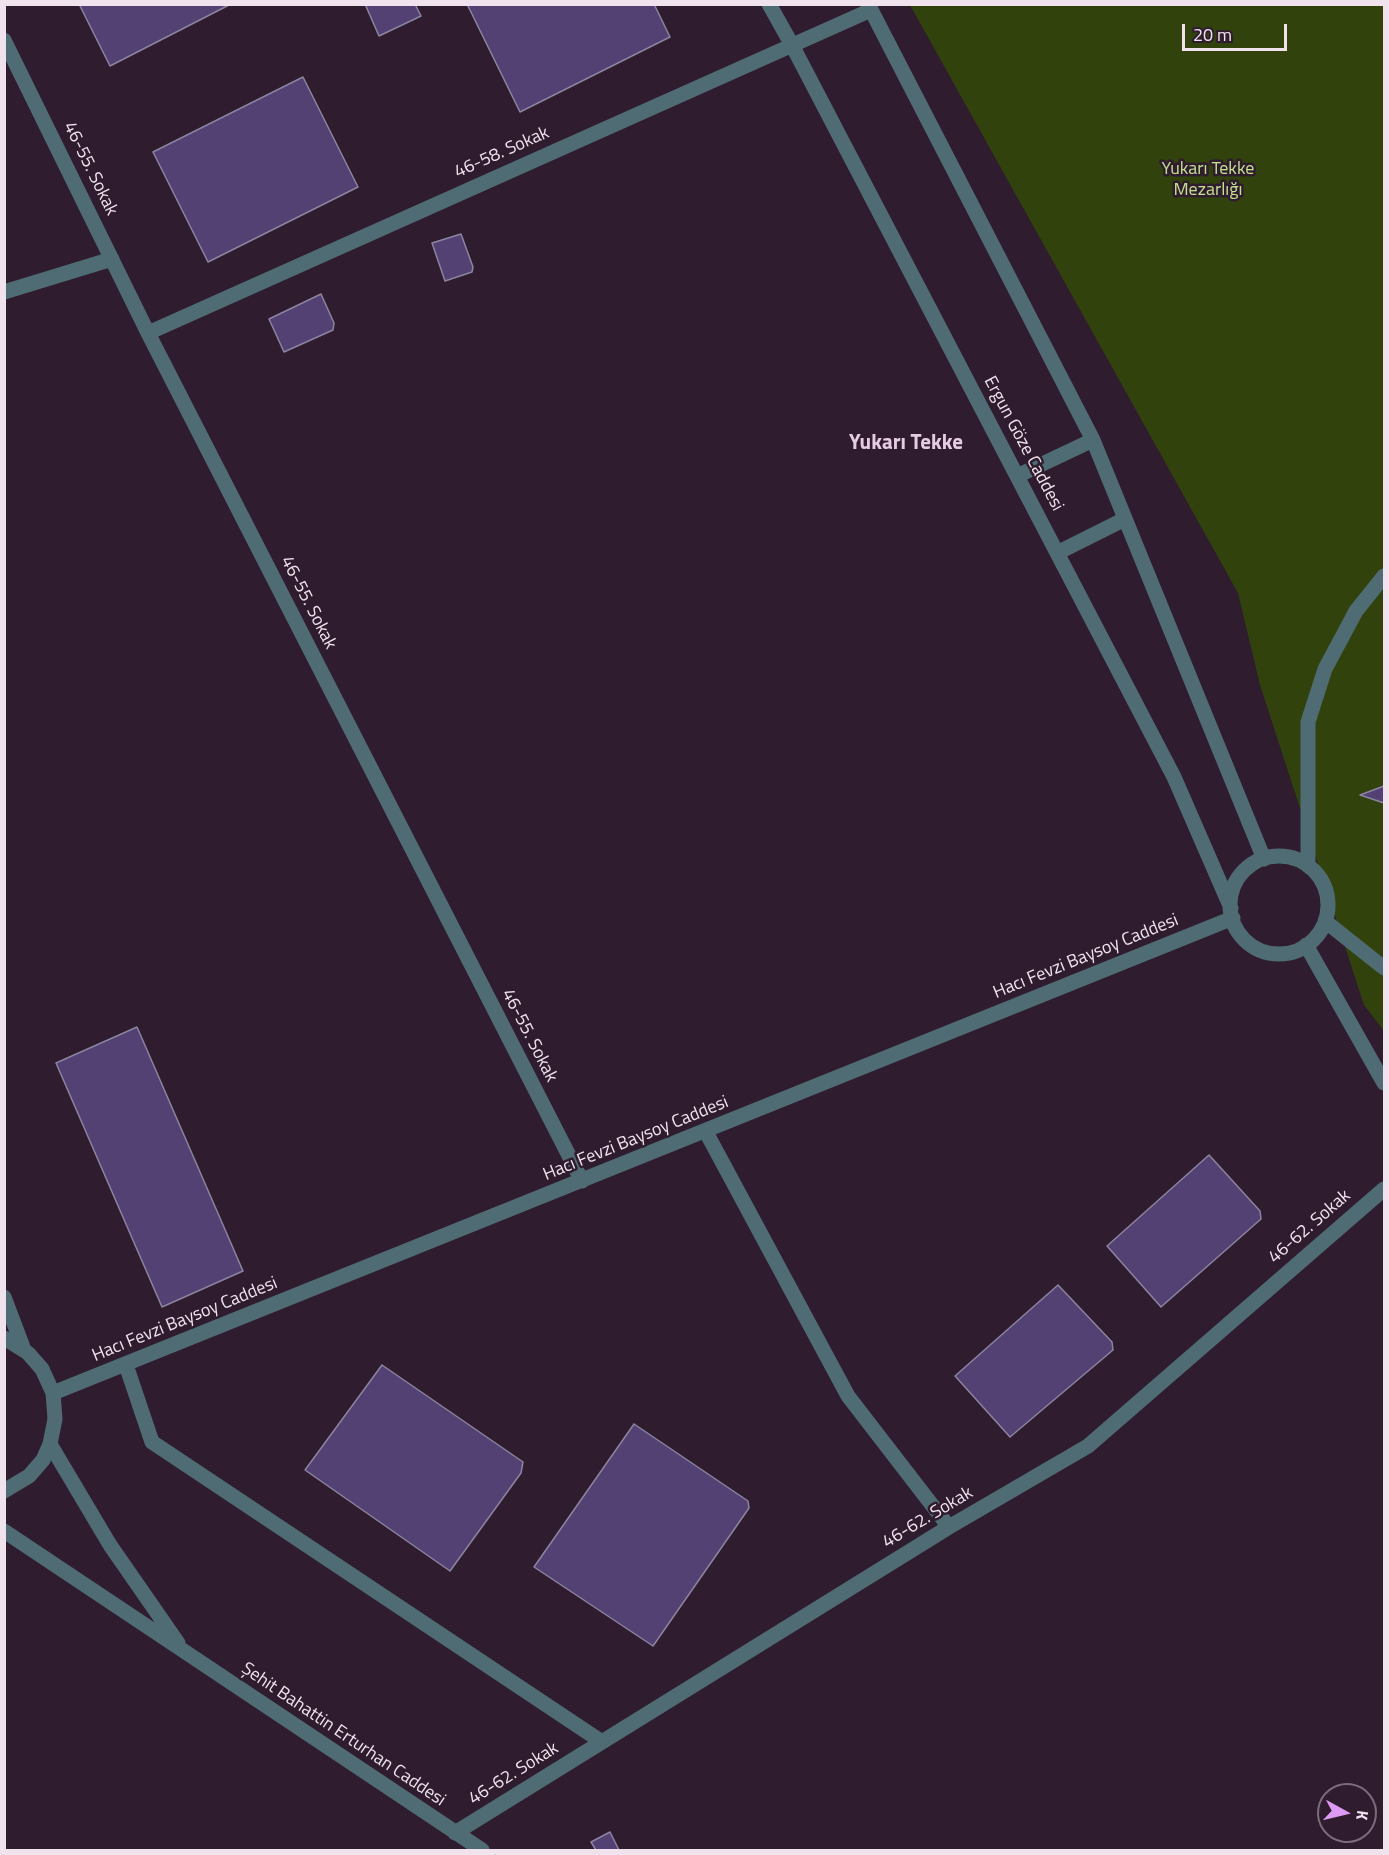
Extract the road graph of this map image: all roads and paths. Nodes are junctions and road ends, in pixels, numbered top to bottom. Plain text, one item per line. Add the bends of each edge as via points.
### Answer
1 (769, 4) edge
2 (869, 7) edge
3 (4, 40) edge
4 (792, 45) junction
5 (112, 259) junction
6 (4, 292) edge
7 (148, 333) junction
8 (1093, 440) junction
9 (1017, 476) junction
10 (1125, 519) junction
11 (1057, 553) junction
12 (1384, 576) edge
13 (1264, 859) junction
14 (1308, 864) junction
15 (1232, 913) junction
16 (1325, 921) junction
17 (1306, 945) junction
18 (1384, 968) edge
19 (1384, 1083) edge
20 (705, 1132) junction
21 (582, 1181) junction
22 (1384, 1188) edge
23 (4, 1297) edge
24 (4, 1338) edge
25 (24, 1350) junction
26 (126, 1365) junction
27 (53, 1393) junction
28 (50, 1444) junction
29 (4, 1491) edge
30 (949, 1527) junction
31 (4, 1531) edge
32 (183, 1651) junction
33 (602, 1742) junction
34 (455, 1833) junction
35 (482, 1851) edge

1 - 4 street, Ergun Göze Caddesi
2 - 4 street, 46-58. Sokak
2 - 8 street
3 - 5 street, 46-55. Sokak
4 - 7 street, 46-58. Sokak
4 - 9 street, Ergun Göze Caddesi
5 - 6 street
5 - 7 street, 46-55. Sokak
7 - 21 street, 46-55. Sokak
8 - 9 street
8 - 10 street
9 - 11 street, Ergun Göze Caddesi
10 - 11 street
10 - 13 street
11 - 15 street, Ergun Göze Caddesi via 1174,777
12 - 14 street via 1356,611 1325,669 1308,722
13 - 14 street via 1285,856
13 - 15 street via 1245,869 1238,879
14 - 16 street via 1325,886
15 - 17 street via 1242,937 1261,950 1280,954
15 - 20 street, Hacı Fevzi Baysoy Caddesi
16 - 17 street via 1317,936
16 - 18 street
17 - 19 street
20 - 21 street, Hacı Fevzi Baysoy Caddesi
20 - 30 street via 848,1396
21 - 26 street, Hacı Fevzi Baysoy Caddesi
22 - 30 street, 46-62. Sokak via 1088,1446
23 - 25 street
24 - 25 street
25 - 27 street via 42,1369
26 - 27 street, Hacı Fevzi Baysoy Caddesi
26 - 33 street via 152,1442
27 - 28 street via 55,1419
28 - 29 street via 29,1476
28 - 32 street, Şehit Bahattin Erturhan Caddesi via 111,1545
30 - 33 street, 46-62. Sokak
31 - 32 street, Şehit Bahattin Erturhan Caddesi
32 - 34 street, Şehit Bahattin Erturhan Caddesi
33 - 34 street, 46-62. Sokak
34 - 35 street, Şehit Bahattin Erturhan Caddesi

